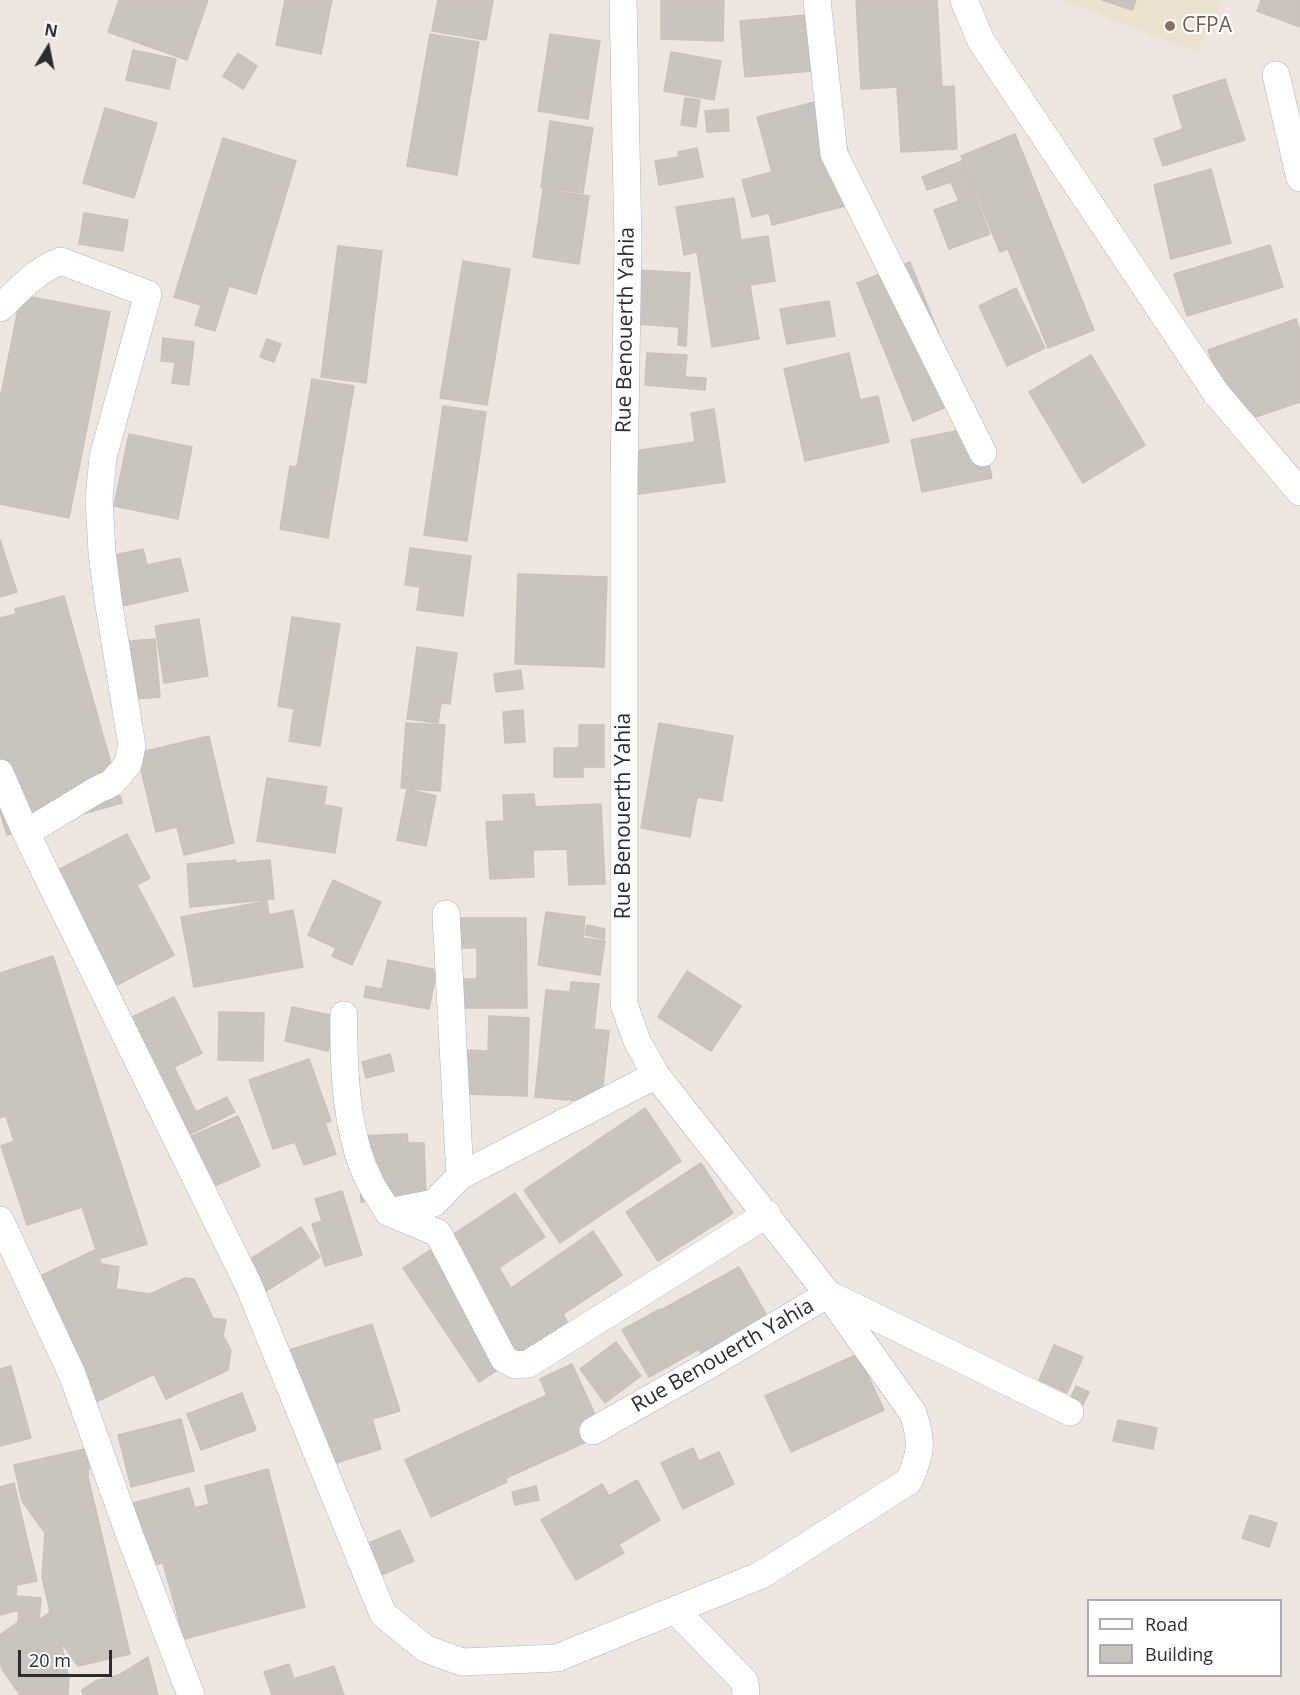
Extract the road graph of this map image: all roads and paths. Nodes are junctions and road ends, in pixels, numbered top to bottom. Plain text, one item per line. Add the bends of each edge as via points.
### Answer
1 (623, 0) edge
2 (817, 0) edge
3 (964, 0) edge
4 (1276, 75) dead end
5 (1300, 178) edge
6 (0, 308) edge
7 (983, 453) dead end
8 (1300, 492) edge
9 (0, 773) edge
10 (26, 833) junction
11 (446, 914) dead end
12 (344, 1015) dead end
13 (657, 1075) junction
14 (460, 1176) junction
15 (388, 1212) junction
16 (767, 1214) junction
17 (0, 1220) edge
18 (828, 1294) junction
19 (1070, 1412) dead end
20 (593, 1431) dead end
21 (675, 1610) junction
22 (191, 1695) edge
23 (746, 1695) edge

1 - 13 street, Rue Benouerth Yahia via 628,242 624,1004 637,1041
2 - 7 street via 834,154
3 - 8 street via 981,41 1216,393
4 - 5 street
6 - 10 street via 40,271 61,261 148,294 103,457 99,499 108,599 132,746 128,764 112,783
9 - 10 street
10 - 21 street via 248,1284 383,1614 426,1649 462,1662 557,1659
11 - 14 street
12 - 15 street via 343,1058 351,1118 360,1158
13 - 14 street
13 - 16 street, Rue Benouerth Yahia
14 - 15 street via 434,1203
15 - 16 street via 438,1233 504,1359 514,1365 528,1364
16 - 18 street, Rue Benouerth Yahia
17 - 22 street via 72,1374
18 - 19 street
18 - 20 street, Rue Benouerth Yahia
18 - 21 street via 913,1413 921,1436 918,1460 909,1481 761,1575
21 - 23 street via 745,1682

